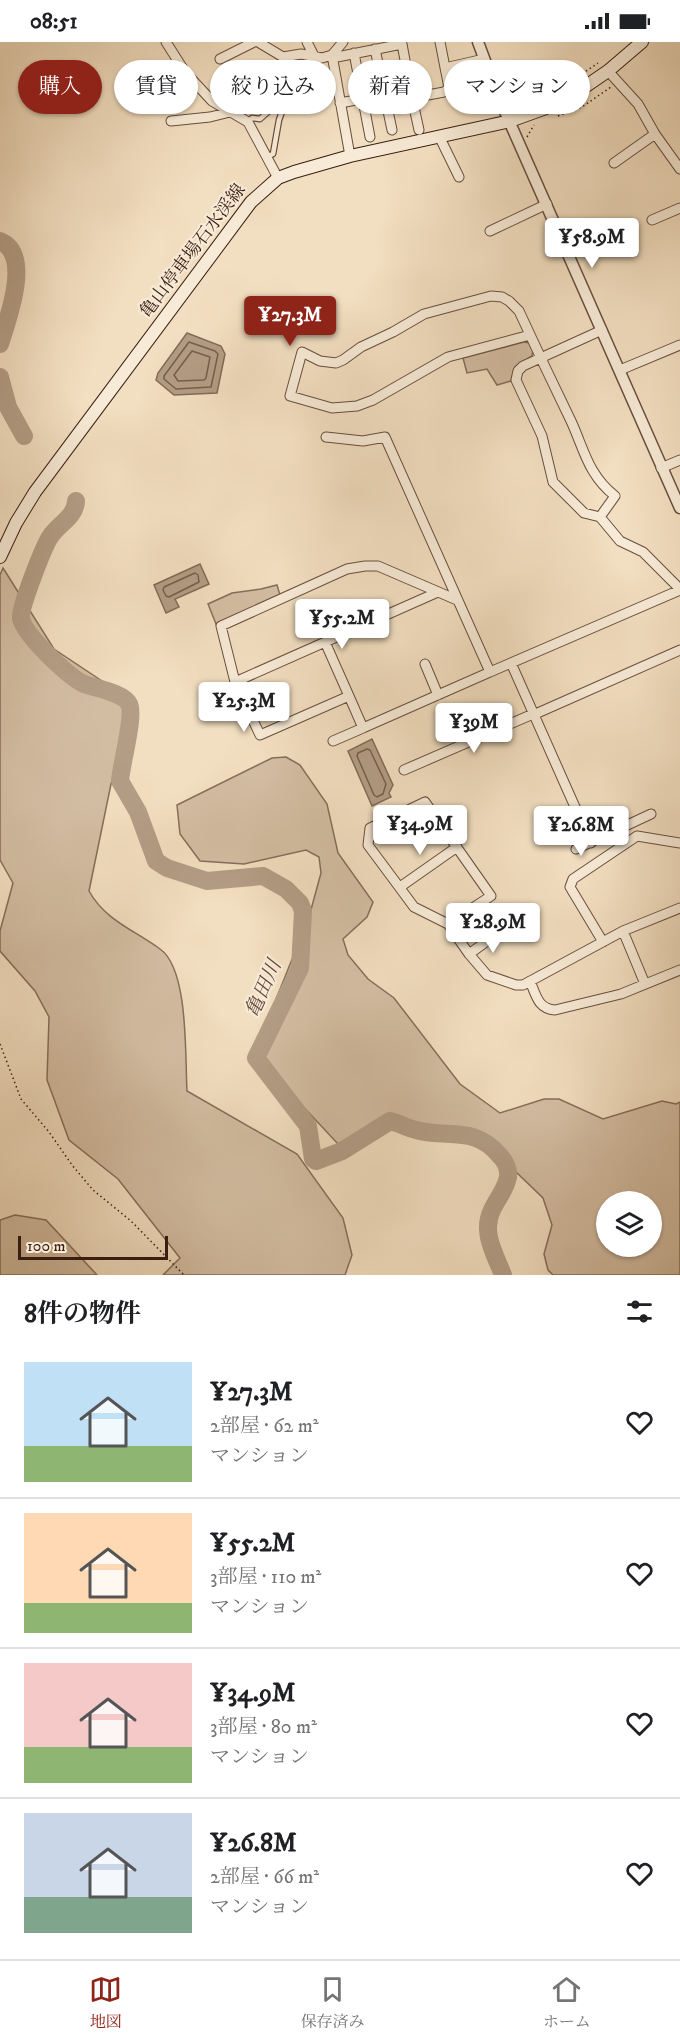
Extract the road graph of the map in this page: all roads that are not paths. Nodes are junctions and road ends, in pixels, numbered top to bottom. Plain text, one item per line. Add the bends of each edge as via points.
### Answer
1 (166, 42) edge
2 (256, 42) edge
3 (307, 42) edge
4 (343, 42) edge
5 (440, 42) edge
6 (478, 42) edge
7 (642, 42) edge
8 (402, 43) edge
9 (375, 49) junction
10 (354, 53) junction
11 (325, 56) junction
12 (220, 59) dead end
13 (484, 59) junction
14 (321, 60) edge
15 (355, 60) edge
16 (377, 60) edge
17 (405, 60) edge
18 (480, 60) edge
19 (444, 63) edge
20 (606, 66) junction
21 (210, 99) edge
22 (348, 102) edge
23 (340, 103) junction
24 (222, 114) edge
25 (234, 114) edge
26 (266, 114) edge
27 (281, 114) edge
28 (366, 114) edge
29 (389, 114) edge
30 (415, 114) edge
31 (171, 121) dead end
32 (510, 121) junction
33 (248, 122) junction
34 (392, 130) dead end
35 (419, 130) dead end
36 (655, 134) junction
37 (439, 136) junction
38 (370, 137) dead end
39 (350, 156) junction
40 (266, 158) junction
41 (614, 163) dead end
42 (680, 168) edge
43 (459, 177) dead end
44 (278, 178) junction
45 (547, 204) junction
46 (680, 208) edge
47 (652, 220) dead end
48 (490, 231) dead end
49 (602, 330) junction
50 (530, 335) junction
51 (680, 345) edge
52 (540, 357) junction
53 (620, 370) junction
54 (327, 437) dead end
55 (680, 460) edge
56 (662, 468) junction
57 (680, 508) edge
58 (600, 517) junction
59 (0, 557) edge
60 (680, 590) edge
61 (438, 592) junction
62 (457, 600) junction
63 (325, 642) junction
64 (680, 650) edge
65 (512, 663) junction
66 (425, 664) dead end
67 (490, 672) junction
68 (235, 682) junction
69 (438, 695) junction
70 (349, 696) junction
71 (533, 714) junction
72 (363, 728) junction
73 (333, 741) dead end
74 (404, 770) dead end
75 (651, 814) dead end
76 (591, 843) junction
77 (680, 843) edge
78 (457, 847) junction
79 (576, 849) dead end
80 (400, 887) junction
81 (680, 908) edge
82 (448, 924) junction
83 (623, 931) junction
84 (501, 932) dead end
85 (603, 942) junction
86 (469, 954) junction
87 (680, 970) edge
88 (530, 981) junction
89 (645, 984) junction

1 - 21 street via 184,72
2 - 11 street via 280,56
2 - 12 street
3 - 11 street
4 - 11 street
5 - 19 street
6 - 13 street
7 - 20 main road, 亀山停車場石水渓線
8 - 9 street
8 - 17 street
9 - 10 street
9 - 16 street
10 - 11 street
10 - 15 street
11 - 14 lane
11 - 23 street
13 - 18 street
13 - 32 street
20 - 32 main road, 亀山停車場石水渓線 via 570,97
20 - 36 street via 638,104
22 - 23 street
23 - 39 street
24 - 31 street
25 - 33 street
26 - 33 lane
27 - 40 lane via 273,154
28 - 38 street
29 - 34 street
30 - 35 street
32 - 37 main road, 亀山停車場石水渓線
32 - 45 street
33 - 40 street
36 - 41 street
36 - 42 street
37 - 39 main road, 亀山停車場石水渓線
37 - 43 street
39 - 44 main road, 亀山停車場石水渓線
40 - 44 street
44 - 59 main road, 亀山停車場石水渓線 via 251,202 35,492
45 - 48 street
45 - 49 street
46 - 47 street
49 - 52 street
49 - 53 street
50 - 50 street via 514,305 502,297 491,296 424,314 336,363 320,361 302,351 290,396 332,408 357,406 448,357
50 - 52 street
51 - 53 street
52 - 58 street via 584,457 602,486 615,496
52 - 58 street via 522,366 516,380 542,436 553,482 584,513
53 - 56 street
54 - 62 street via 363,441 385,437
55 - 56 street
56 - 57 street
58 - 60 street via 620,541 643,552
60 - 65 street
61 - 62 street
61 - 63 street
61 - 68 street via 378,566 347,569 221,626
62 - 67 street
63 - 68 street
63 - 70 street
64 - 71 street
65 - 67 street
65 - 71 street
66 - 69 street
67 - 69 street
68 - 70 street via 260,735
69 - 72 street
70 - 72 street
71 - 74 street
71 - 76 street
72 - 73 street
75 - 76 street
76 - 79 street
77 - 85 street via 637,837 573,879 570,887
78 - 80 street
78 - 80 street via 425,802 370,828 368,845
78 - 82 street via 491,896
80 - 82 street via 414,907
81 - 83 street
82 - 86 street
83 - 85 street
83 - 89 street
84 - 86 street
85 - 88 street
86 - 88 street via 487,975 516,985
87 - 89 street
88 - 89 street via 543,1007 555,1010

